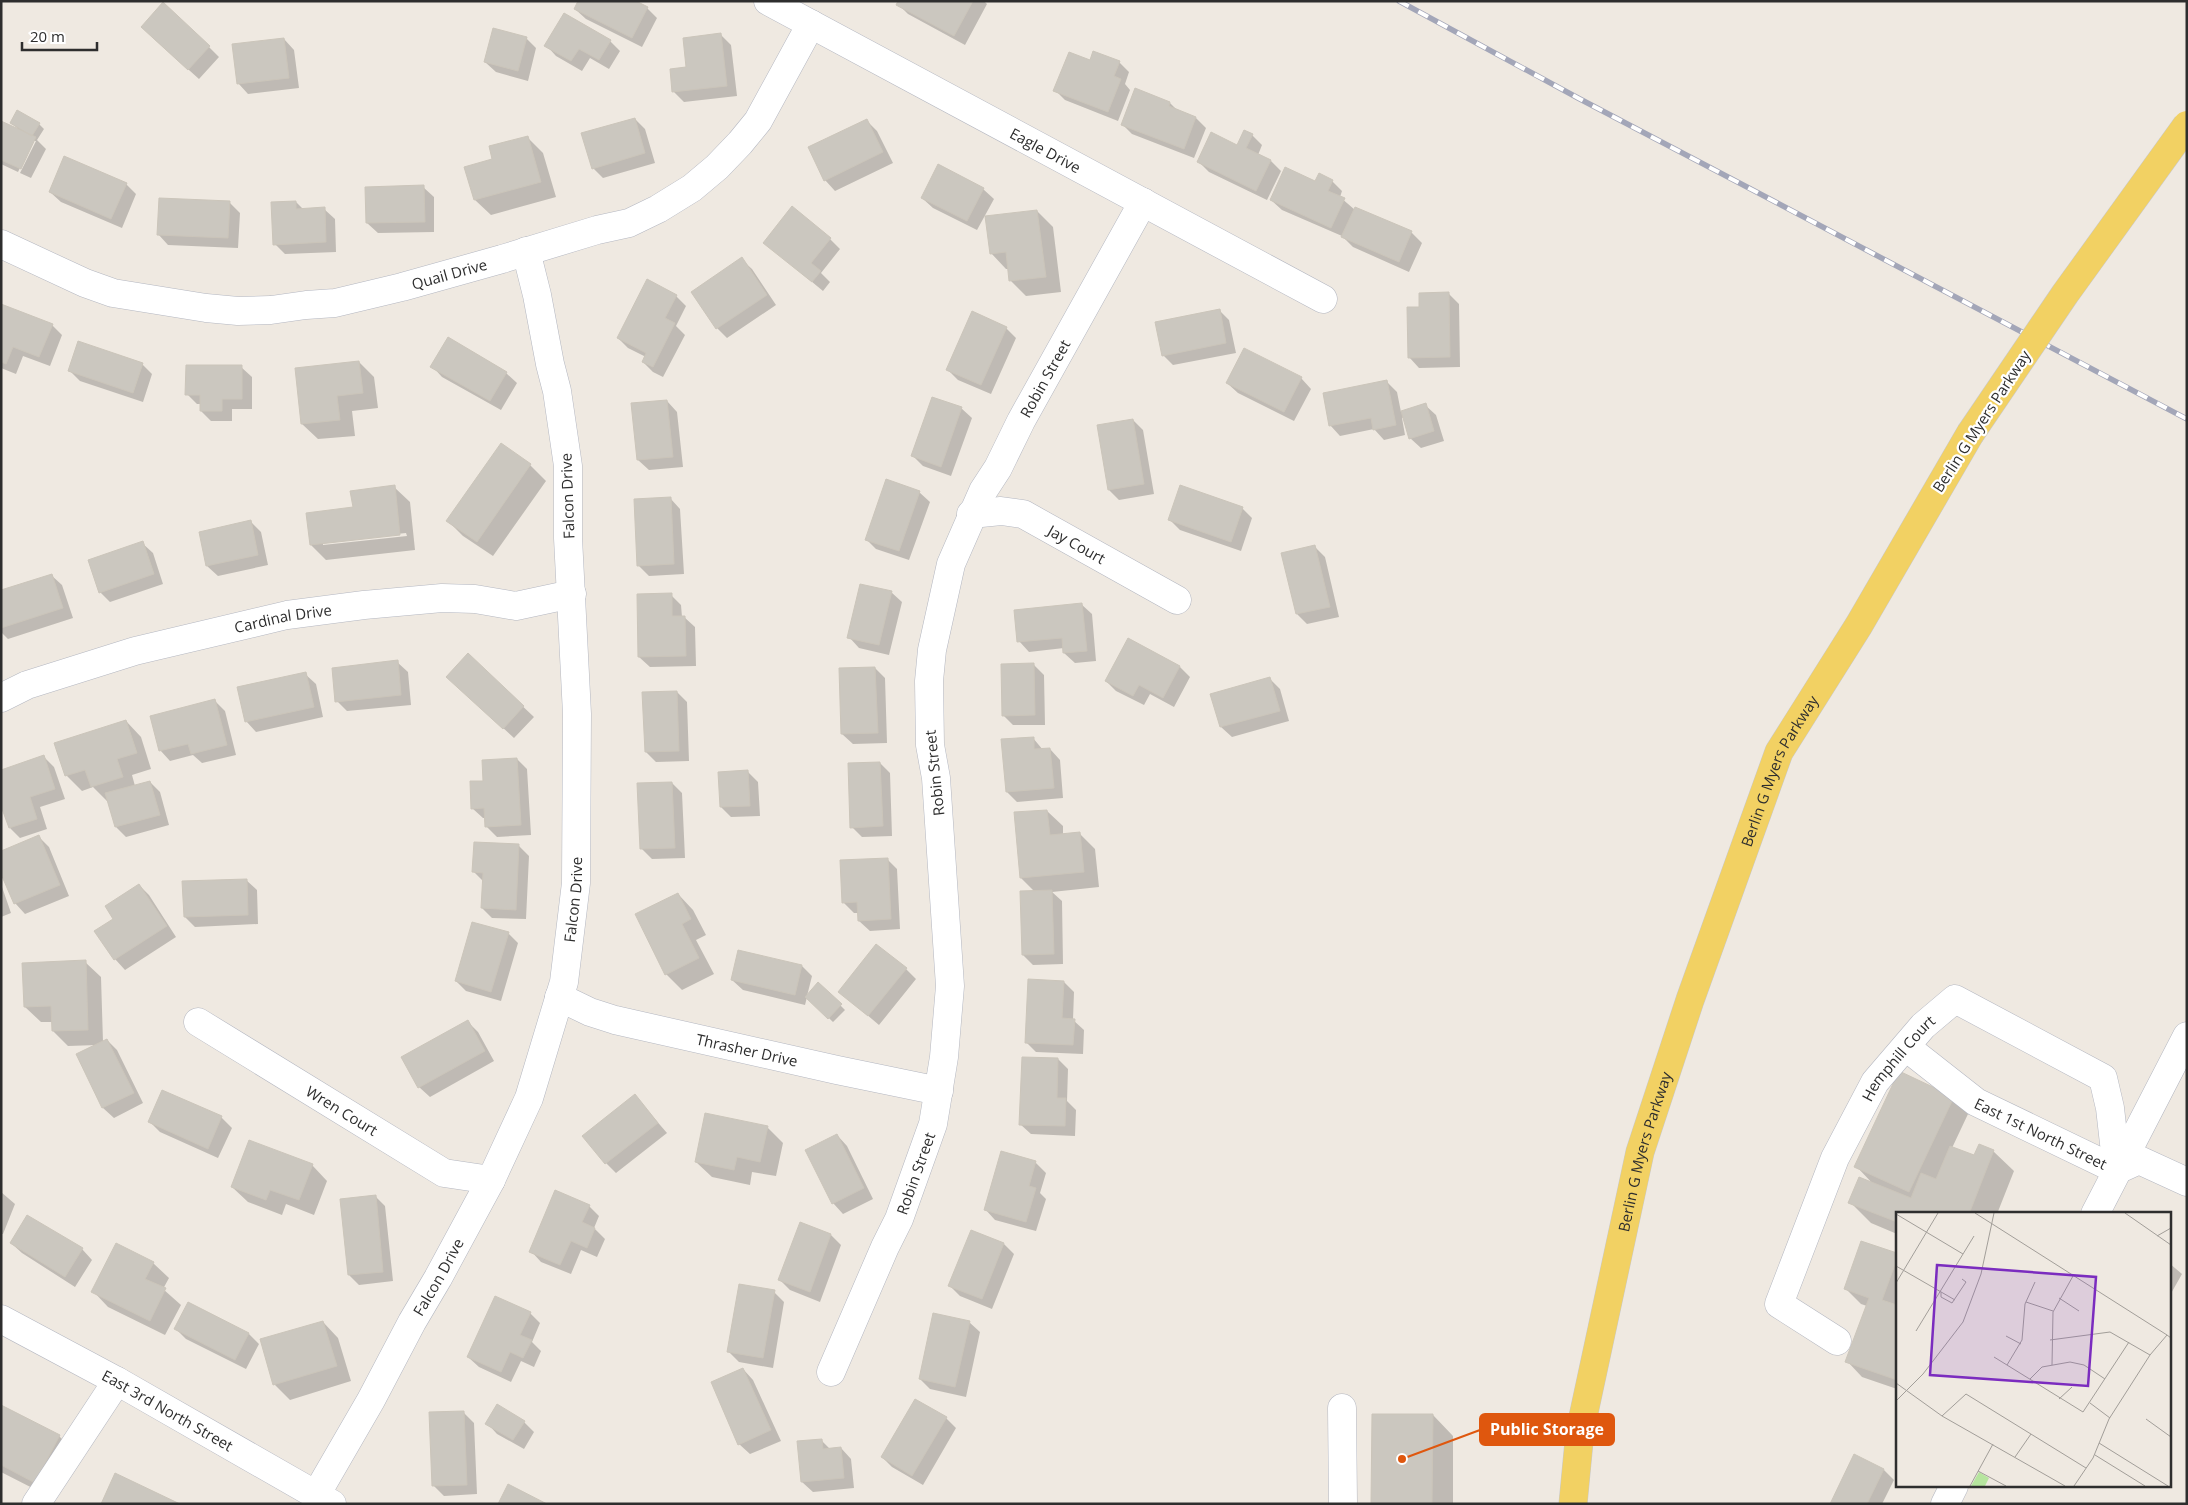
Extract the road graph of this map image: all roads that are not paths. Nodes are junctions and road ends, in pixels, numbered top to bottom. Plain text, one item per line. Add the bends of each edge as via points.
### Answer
1 (768, 1) edge
2 (811, 24) junction
3 (2187, 125) edge
4 (1143, 202) junction
5 (1, 244) edge
6 (526, 251) junction
7 (1323, 299) dead end
8 (971, 514) junction
9 (572, 594) junction
10 (1177, 600) dead end
11 (1, 698) edge
12 (559, 997) junction
13 (198, 1022) dead end
14 (2187, 1036) edge
15 (1906, 1047) junction
16 (939, 1091) junction
17 (2117, 1170) junction
18 (491, 1180) junction
19 (2187, 1182) edge
20 (2096, 1212) edge
21 (1, 1319) edge
22 (1837, 1341) dead end
23 (831, 1372) dead end
24 (118, 1381) junction
25 (1342, 1408) dead end
26 (1953, 1488) edge
27 (324, 1499) edge
28 (36, 1504) edge
29 (1343, 1504) edge
30 (1573, 1504) edge
31 (1945, 1504) edge

1 - 2 street, Eagle Drive
2 - 4 street, Eagle Drive
2 - 6 street, Quail Drive via 758,121 717,167 692,188 629,223
3 - 30 main road, Berlin G Myers Parkway, bridge via 2065,294 1970,434 1859,625 1779,752 1693,991 1640,1152 1580,1431
4 - 7 street, Eagle Drive
4 - 8 street, Robin Street
5 - 6 street, Quail Drive via 85,283 113,292 238,311 335,303
6 - 9 street, Falcon Drive via 538,295 567,456
8 - 10 street, Jay Court via 1001,511 1022,514
8 - 16 street, Robin Street via 951,564 932,650 929,681 930,745 936,778 950,986
9 - 11 street, Cardinal Drive via 516,606 475,599 442,598 286,615 136,652 27,685
9 - 12 street, Falcon Drive via 577,714 576,883 564,982
12 - 16 street, Thrasher Drive via 615,1020
12 - 18 street, Falcon Drive via 528,1098
13 - 18 street, Wren Court via 444,1173
14 - 17 street
15 - 17 street, East 1st North Street via 1976,1102
15 - 17 street, Hemphill Court via 1923,1026 1955,1000 2103,1078
15 - 22 street, Hemphill Court via 1875,1082 1835,1158 1780,1304
16 - 23 street, Robin Street via 933,1124 899,1219
17 - 19 street, East 1st North Street via 2139,1160
17 - 20 street
18 - 27 street, Falcon Drive via 371,1400
21 - 24 street, East 3rd North Street
24 - 27 street, East 3rd North Street
24 - 28 street
25 - 29 street
26 - 31 street

